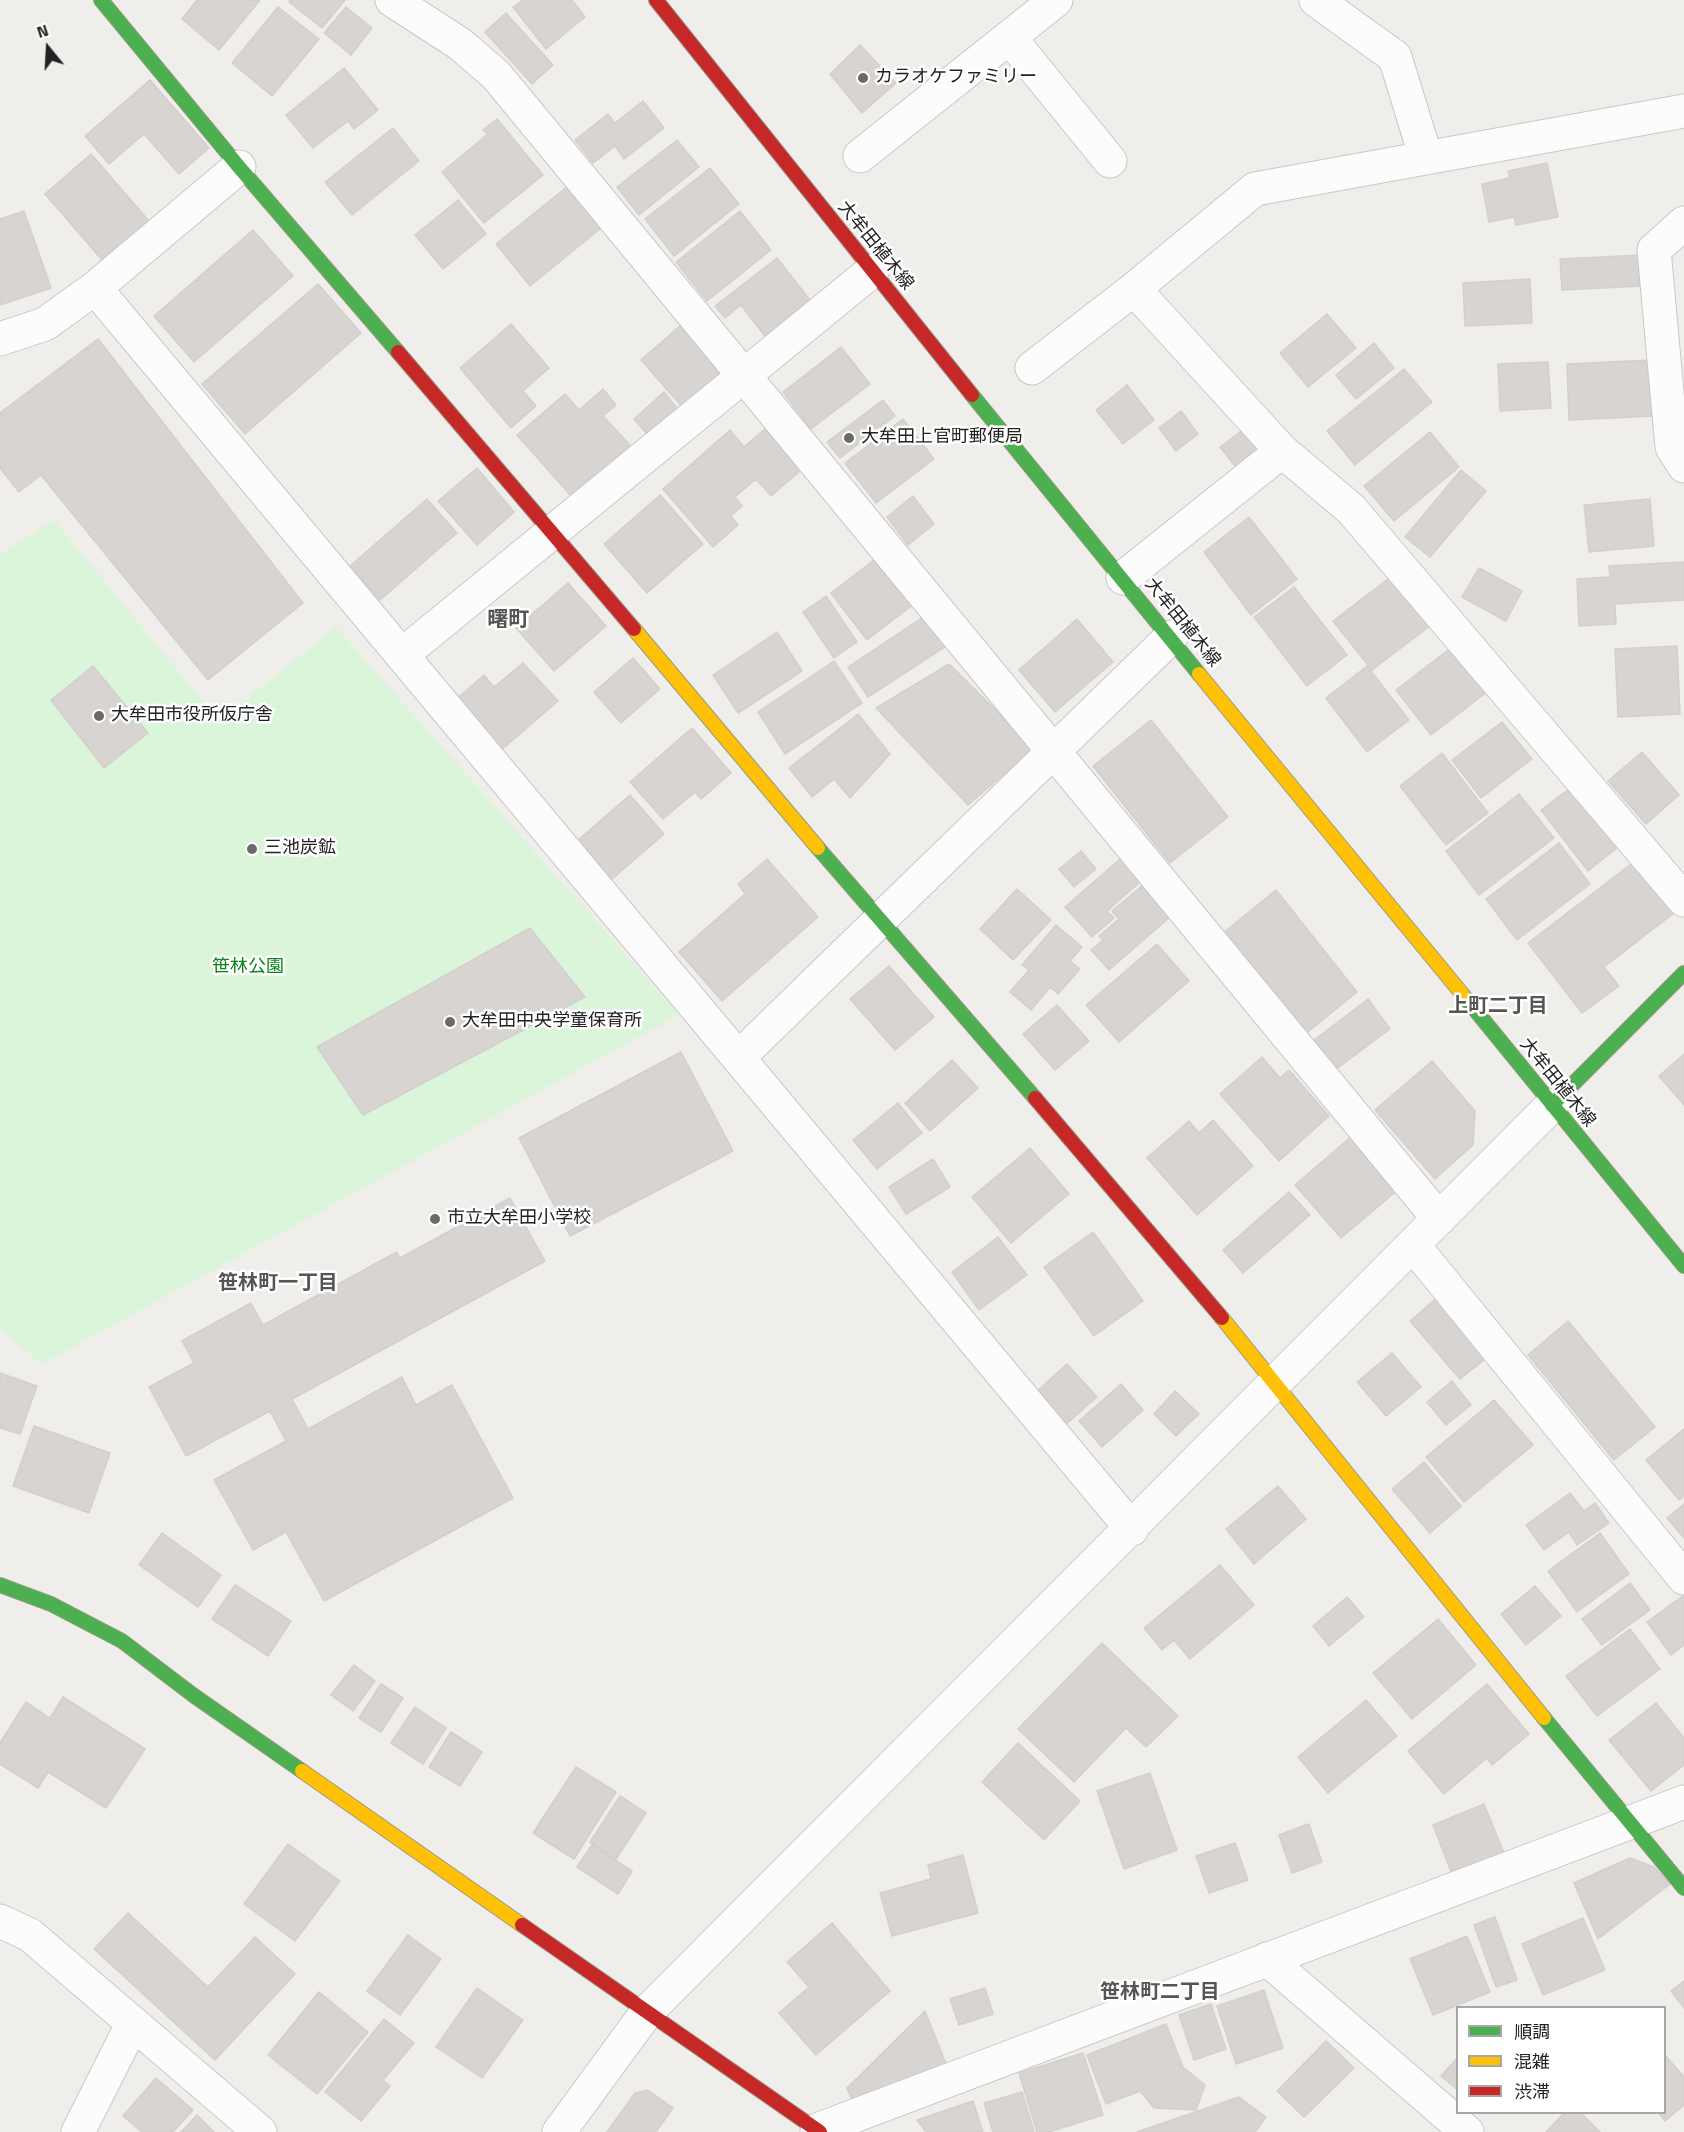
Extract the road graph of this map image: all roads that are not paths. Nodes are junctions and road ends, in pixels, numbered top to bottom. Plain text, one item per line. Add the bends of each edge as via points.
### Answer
1 (101, 0) edge
2 (392, 0) edge
3 (656, 0) edge
4 (1056, 0) edge
5 (1316, 0) edge
6 (1009, 37) junction
7 (1684, 111) edge
8 (860, 156) dead end
9 (1426, 158) junction
10 (1110, 161) dead end
11 (239, 168) junction
12 (1684, 223) edge
13 (872, 271) junction
14 (95, 288) junction
15 (1134, 289) junction
16 (0, 339) edge
17 (1032, 368) dead end
18 (744, 375) junction
19 (1282, 451) junction
20 (1684, 466) edge
21 (552, 531) junction
22 (1123, 579) junction
23 (1171, 637) junction
24 (402, 654) junction
25 (1055, 751) junction
26 (1684, 900) edge
27 (880, 922) junction
28 (1684, 973) edge
29 (739, 1057) junction
30 (1552, 1105) junction
31 (1439, 1219) junction
32 (1413, 1245) junction
33 (1680, 1252) edge
34 (1276, 1383) junction
35 (1132, 1529) junction
36 (1684, 1578) edge
37 (0, 1585) edge
38 (1684, 1802) edge
39 (1628, 1823) junction
40 (1684, 1888) edge
41 (0, 1921) edge
42 (1267, 1959) junction
43 (647, 2012) junction
44 (133, 2023) junction
45 (819, 2131) edge
46 (78, 2132) edge
47 (260, 2132) edge
48 (559, 2132) edge
49 (1467, 2132) edge

1 - 11 street
2 - 18 street via 460,44 496,75
3 - 13 street, 大牟田植木線
4 - 6 street
5 - 9 street via 1395,57
6 - 8 street
6 - 10 street
7 - 9 street
9 - 15 street via 1255,189
11 - 14 street
11 - 21 street
12 - 20 street via 1654,250 1672,447
13 - 18 street
13 - 22 street, 大牟田植木線
14 - 16 street via 45,324
14 - 24 street
15 - 17 street
15 - 19 street
18 - 21 street
18 - 25 street
19 - 22 street
19 - 26 street via 1351,508
21 - 24 street
21 - 27 street
22 - 23 street, 大牟田植木線
23 - 25 street
23 - 30 street, 大牟田植木線
24 - 29 street
25 - 27 street
25 - 31 street
27 - 29 street
27 - 34 street via 1092,1163
28 - 30 street
29 - 35 street
30 - 31 street
30 - 33 street, 大牟田植木線
31 - 32 street
32 - 34 street
32 - 36 street
34 - 35 street
34 - 39 street
35 - 43 street
37 - 43 street via 51,1604 123,1641 193,1695
38 - 39 street
39 - 40 street
39 - 42 street
41 - 44 street via 30,1935
42 - 45 street
42 - 49 street
43 - 45 street
43 - 48 street
44 - 46 street
44 - 47 street

